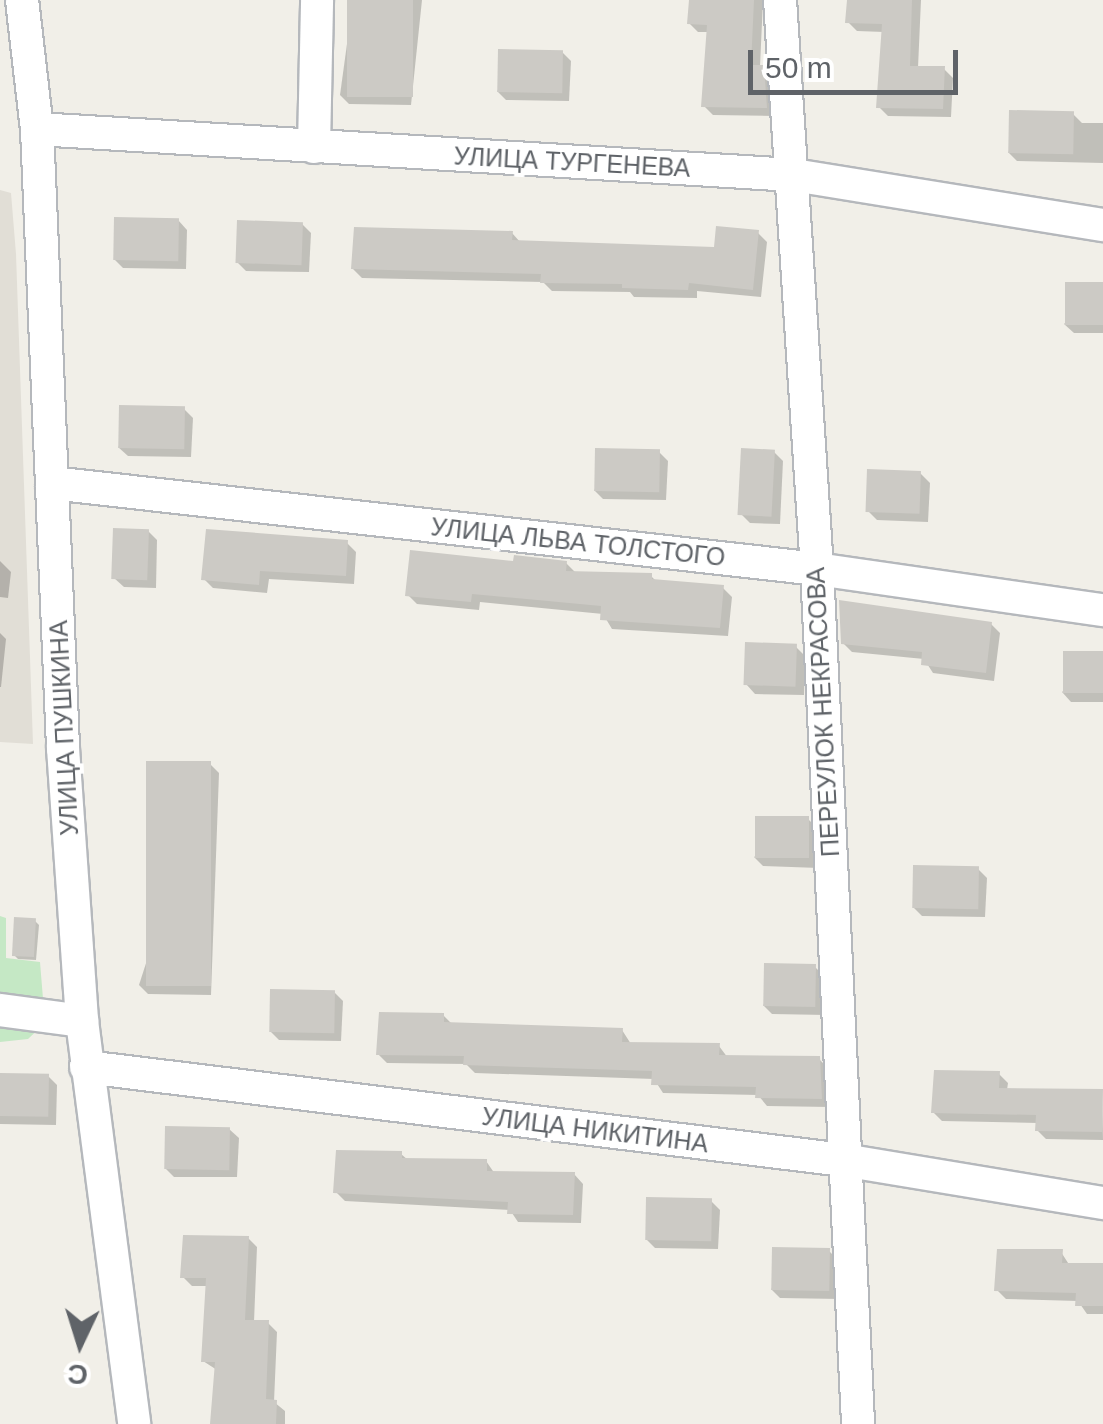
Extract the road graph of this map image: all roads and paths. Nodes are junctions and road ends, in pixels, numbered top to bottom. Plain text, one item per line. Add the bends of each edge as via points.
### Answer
1 (318, 0) edge
2 (780, 0) edge
3 (24, 14) edge
4 (37, 129) junction
5 (314, 147) junction
6 (794, 174) junction
7 (1103, 225) edge
8 (52, 483) junction
9 (817, 569) junction
10 (1103, 610) edge
11 (0, 1010) edge
12 (82, 1020) junction
13 (86, 1068) junction
14 (842, 1160) junction
15 (1103, 1203) edge
16 (134, 1424) edge
17 (858, 1424) edge

1 - 5 street
2 - 6 street, ПЕРЕУЛОК НЕКРАСОВА
3 - 4 street, УЛИЦА ПУШКИНА
4 - 5 street, УЛИЦА ТУРГЕНЕВА
4 - 8 street, УЛИЦА ПУШКИНА
5 - 6 street, УЛИЦА ТУРГЕНЕВА
6 - 7 street, УЛИЦА ТУРГЕНЕВА
6 - 9 street, ПЕРЕУЛОК НЕКРАСОВА
8 - 9 street, УЛИЦА ЛЬВА ТОЛСТОГО
8 - 12 street, УЛИЦА ПУШКИНА
9 - 10 street, УЛИЦА ЛЬВА ТОЛСТОГО
9 - 14 street, ПЕРЕУЛОК НЕКРАСОВА
11 - 12 street
12 - 13 street, УЛИЦА ПУШКИНА
13 - 14 street, УЛИЦА НИКИТИНА
13 - 16 street, УЛИЦА ПУШКИНА
14 - 15 street, УЛИЦА НИКИТИНА
14 - 17 street, ПЕРЕУЛОК НЕКРАСОВА

